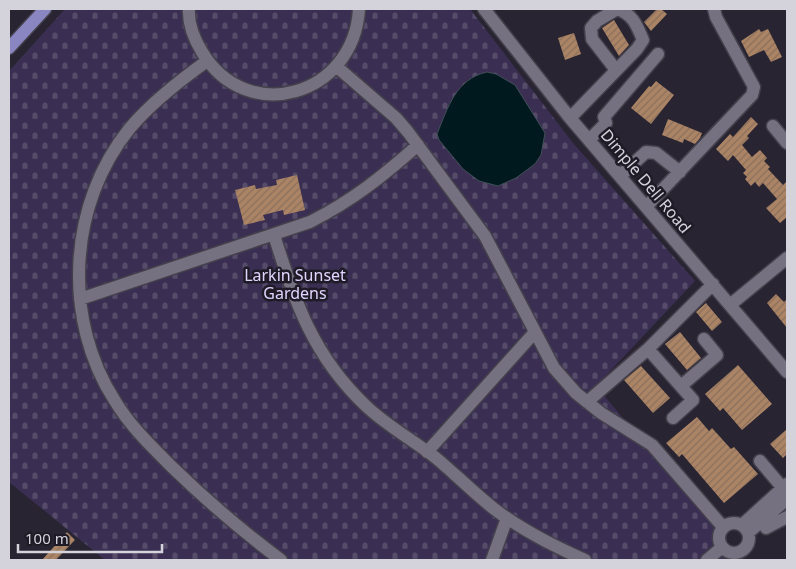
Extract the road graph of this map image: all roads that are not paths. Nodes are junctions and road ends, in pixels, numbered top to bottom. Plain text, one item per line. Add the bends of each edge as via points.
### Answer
1 (45, 9) edge
2 (189, 9) edge
3 (359, 9) edge
4 (484, 9) edge
5 (714, 9) edge
6 (9, 48) edge
7 (658, 54) dead end
8 (207, 61) junction
9 (337, 67) junction
10 (616, 70) junction
11 (570, 118) junction
12 (773, 126) dead end
13 (589, 140) junction
14 (787, 143) edge
15 (418, 145) junction
16 (680, 172) junction
17 (620, 176) junction
18 (646, 207) junction
19 (274, 235) junction
20 (787, 258) edge
21 (712, 284) junction
22 (80, 299) junction
23 (730, 305) junction
24 (535, 332) junction
25 (704, 339) dead end
26 (648, 349) junction
27 (787, 372) edge
28 (681, 386) junction
29 (587, 402) junction
30 (674, 418) dead end
31 (427, 452) junction
32 (760, 460) dead end
33 (786, 491) edge
34 (787, 517) edge
35 (507, 518) junction
36 (762, 520) junction
37 (723, 528) junction
38 (745, 529) junction
39 (721, 548) junction
40 (745, 556) edge
41 (281, 560) edge
42 (492, 560) edge
43 (585, 560) edge
44 (707, 560) edge

1 - 6 main road
2 - 8 street via 191,28
3 - 9 street via 353,40
4 - 11 street, Dimple Dell Road
5 - 16 street via 754,87 752,95
7 - 13 street via 604,117 606,123
8 - 9 street via 238,86 272,94 308,87
8 - 22 street via 146,111 104,169 82,232
9 - 15 street via 396,118
10 - 10 street via 643,40 635,21 627,12 617,9 591,28 592,39
10 - 11 street
11 - 13 street, Dimple Dell Road
12 - 14 street
13 - 17 street, Dimple Dell Road
15 - 19 street via 375,183 336,209
15 - 24 street via 485,236
16 - 17 street via 656,153 646,152
16 - 18 street
17 - 18 street, Dimple Dell Road
18 - 21 street, Dimple Dell Road
19 - 22 street
19 - 31 street via 296,303 326,359 366,406
20 - 23 street
21 - 23 street, Dimple Dell Road
21 - 26 street
22 - 41 street via 84,328 98,367 124,416 195,489
23 - 27 street, Dimple Dell Road
24 - 29 street via 554,368
24 - 31 street
25 - 28 street via 718,355
26 - 28 street
26 - 29 street
28 - 30 street via 693,400
29 - 37 street via 652,444
31 - 35 street
32 - 33 street
33 - 36 street
34 - 36 street
35 - 42 street
35 - 43 street
36 - 38 street
37 - 38 street via 732,523
37 - 39 street via 718,536
38 - 40 street via 748,543
39 - 40 street
39 - 44 street

